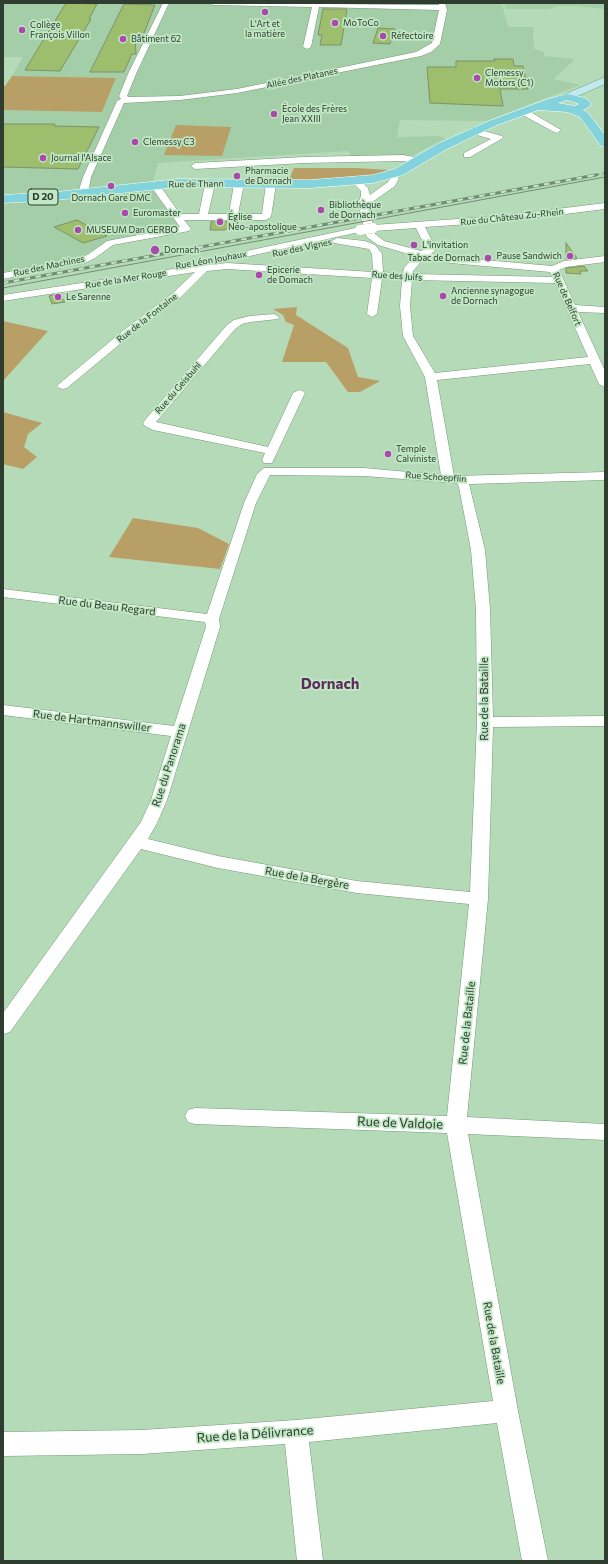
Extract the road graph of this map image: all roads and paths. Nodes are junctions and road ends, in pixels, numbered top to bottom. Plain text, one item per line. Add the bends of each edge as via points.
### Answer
1 (166, 3) edge
2 (213, 3) edge
3 (316, 5) junction
4 (442, 5) edge
5 (307, 47) dead end
6 (605, 80) edge
7 (605, 86) edge
8 (567, 98) junction
9 (126, 99) junction
10 (560, 106) junction
11 (583, 107) junction
12 (524, 112) junction
13 (557, 130) dead end
14 (473, 131) junction
15 (605, 144) edge
16 (467, 155) dead end
17 (417, 160) junction
18 (265, 161) junction
19 (195, 166) dead end
20 (397, 175) junction
21 (210, 184) junction
22 (239, 184) junction
23 (268, 184) junction
24 (358, 184) junction
25 (155, 185) junction
26 (83, 193) junction
27 (3, 199) edge
28 (363, 204) junction
29 (605, 206) edge
30 (178, 217) junction
31 (203, 217) junction
32 (233, 217) junction
33 (419, 225) junction
34 (422, 255) junction
35 (605, 259) edge
36 (236, 267) junction
37 (554, 269) junction
38 (203, 270) junction
39 (378, 274) junction
40 (3, 276) edge
41 (408, 277) junction
42 (558, 280) junction
43 (3, 294) edge
44 (3, 298) edge
45 (571, 308) junction
46 (605, 310) edge
47 (372, 314) dead end
48 (274, 317) dead end
49 (594, 360) junction
50 (431, 377) junction
51 (605, 384) edge
52 (63, 386) dead end
53 (299, 393) dead end
54 (272, 451) junction
55 (268, 471) junction
56 (605, 476) edge
57 (455, 479) junction
58 (3, 593) edge
59 (212, 619) junction
60 (3, 710) edge
61 (605, 721) edge
62 (485, 722) junction
63 (180, 732) junction
64 (137, 842) junction
65 (479, 899) junction
66 (3, 1028) edge
67 (195, 1116) dead end
68 (456, 1125) junction
69 (605, 1132) edge
70 (506, 1411) junction
71 (296, 1432) junction
72 (3, 1444) edge
73 (310, 1561) edge
74 (535, 1561) edge

1 - 9 street via 132,74 123,96
2 - 3 street
3 - 4 street
3 - 5 street
4 - 9 street, Allée des Platanes via 436,44 418,54 237,91 180,98
6 - 8 main road
7 - 11 main road via 584,96
8 - 10 main road
8 - 11 main road
9 - 26 street via 122,101 87,177
10 - 11 main road
10 - 12 main road, Rue de Thann via 538,107
11 - 15 main road
12 - 13 street
12 - 14 main road, Rue de Thann
14 - 16 street via 499,138
14 - 17 main road, Rue de Thann
17 - 18 street via 403,158
17 - 20 main road, Rue de Thann
18 - 19 street
18 - 23 street
20 - 24 main road, Rue de Thann via 384,182
20 - 28 street via 392,184
21 - 22 main road, Rue de Thann / D 20
21 - 25 main road, Rue de Thann / D 20
21 - 31 street
22 - 23 main road, Rue de Thann / D 20
22 - 32 street
23 - 24 main road, Rue de Thann / D 20
23 - 32 street via 266,217
24 - 28 street, Rue de Belfort via 358,197
25 - 26 main road, Rue de Thann / D 20
25 - 30 street
26 - 27 main road, Rue de Thann / D 20
28 - 34 street, Rue de Belfort via 368,232 373,238
29 - 33 street, Rue du Château Zu-Rhein via 500,219
30 - 31 street
30 - 40 street, Rue des Machines via 186,229 115,242 80,261
31 - 32 street
33 - 34 street via 430,249
33 - 43 street, Rue Léon Jouhaux, bridge via 372,228 213,260
34 - 37 street, Rue de Belfort
34 - 41 street via 408,270
35 - 37 street via 564,264
36 - 38 street
36 - 39 street, Rue des Juifs
36 - 39 street, Rue des Vignes via 244,261 347,240 365,244 375,251
37 - 42 street, Rue de Belfort
38 - 44 street, Rue de la Mer Rouge via 159,273
38 - 52 street, Rue de la Fontaine via 177,295
39 - 41 street, Rue des Juifs
39 - 47 street, Rue des Vignes
41 - 42 street, Rue des Juifs
41 - 50 street, Rue de la Bataille via 405,306 408,336
42 - 45 street, Rue de Belfort
45 - 46 street
45 - 49 street, Rue de Belfort
48 - 54 street, Rue du Geisbuhl via 250,319 231,327 149,423 153,426
49 - 50 street
49 - 51 street, Rue de Belfort
50 - 57 street, Rue de la Bataille
53 - 54 street
54 - 55 street via 267,464
55 - 57 street, Rue Schoepflin via 364,472
55 - 59 street, Rue du Panorama via 263,474 250,503
56 - 57 street, Rue Schoepflin
57 - 62 street, Rue de la Bataille via 465,487 478,550 483,609
58 - 59 street, Rue du Beau Regard
59 - 63 street, Rue du Panorama via 213,627
60 - 63 street, Rue de Hartmannswiller
61 - 62 street
62 - 65 street, Rue de la Bataille
63 - 64 street, Rue du Panorama via 159,800
64 - 65 street, Rue de la Bergère via 218,862 357,887
64 - 66 street, Rue du Panorama
65 - 68 street, Rue de la Bataille
67 - 68 street, Rue de Valdoie
68 - 69 street, Rue de Valdoie
68 - 70 street, Rue de la Bataille
70 - 71 street, Rue de la Délivrance
70 - 74 street, Rue de la Bataille
71 - 72 street, Rue de la Délivrance via 142,1442
71 - 73 street

